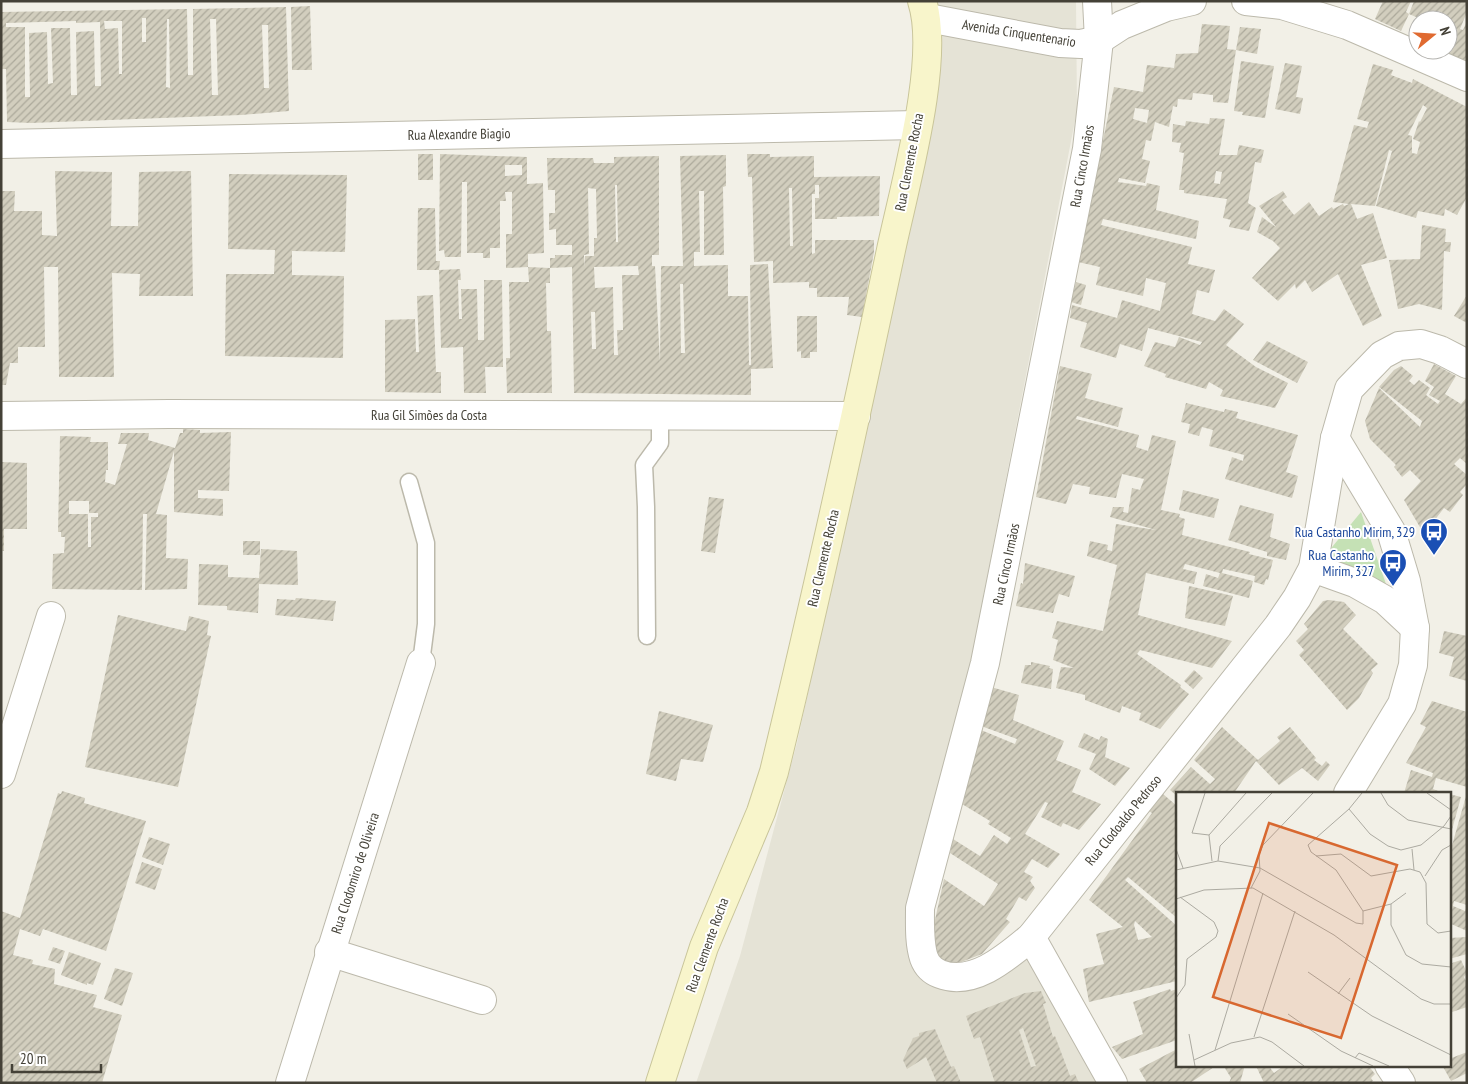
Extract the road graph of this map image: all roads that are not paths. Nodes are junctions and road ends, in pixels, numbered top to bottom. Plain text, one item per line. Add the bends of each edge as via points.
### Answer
1 (1096, 1) edge
2 (1192, 1) edge
3 (1246, 1) edge
4 (925, 10) edge
5 (1099, 40) junction
6 (1467, 77) edge
7 (917, 125) junction
8 (1, 144) edge
9 (1467, 364) edge
10 (660, 415) junction
11 (1, 416) edge
12 (856, 416) junction
13 (1335, 438) junction
14 (409, 482) dead end
15 (1313, 568) junction
16 (51, 616) dead end
17 (1415, 628) junction
18 (647, 636) dead end
19 (421, 664) joint
20 (1, 774) edge
21 (1349, 792) edge
22 (1031, 937) junction
23 (330, 952) junction
24 (482, 1000) dead end
25 (1390, 1066) edge
26 (290, 1083) edge
27 (660, 1083) edge
28 (1113, 1083) edge
29 (1401, 1083) edge

1 - 5 street, Rua Cinco Irmãos
2 - 5 street, Avenida Cinquentenario via 1148,14
3 - 6 street via 1282,5 1347,25
4 - 5 street, Avenida Cinquentenario via 1060,43 1081,44
4 - 7 street, Rua Clemente Rocha via 926,65
5 - 22 street, Rua Cinco Irmãos via 1087,149 1012,536 985,663 920,908 924,958 931,970 948,977 967,977 990,966 1009,956
7 - 8 street, Rua Alexandre Biagio
7 - 12 street, Rua Clemente Rocha
9 - 13 street, Rua Clodoaldo Pedroso via 1421,344 1399,346 1382,355 1349,389
10 - 11 street, Rua Gil Simões da Costa
10 - 12 street, Rua Gil Simões da Costa
10 - 18 lane via 660,443 644,465
12 - 27 street, Rua Clemente Rocha via 774,772 761,812 704,947
13 - 15 street, Rua Clodoaldo Pedroso
13 - 17 street via 1391,531 1406,581
14 - 19 lane via 426,543 426,624
15 - 17 street via 1355,582 1385,600
15 - 22 street, Rua Clodoaldo Pedroso via 1278,626
16 - 20 street
17 - 21 street via 1413,665 1402,704
19 - 23 street, Rua Clodomiro de Oliveira
22 - 28 street
23 - 24 street
23 - 26 street, Rua Clodomiro de Oliveira
25 - 29 street

